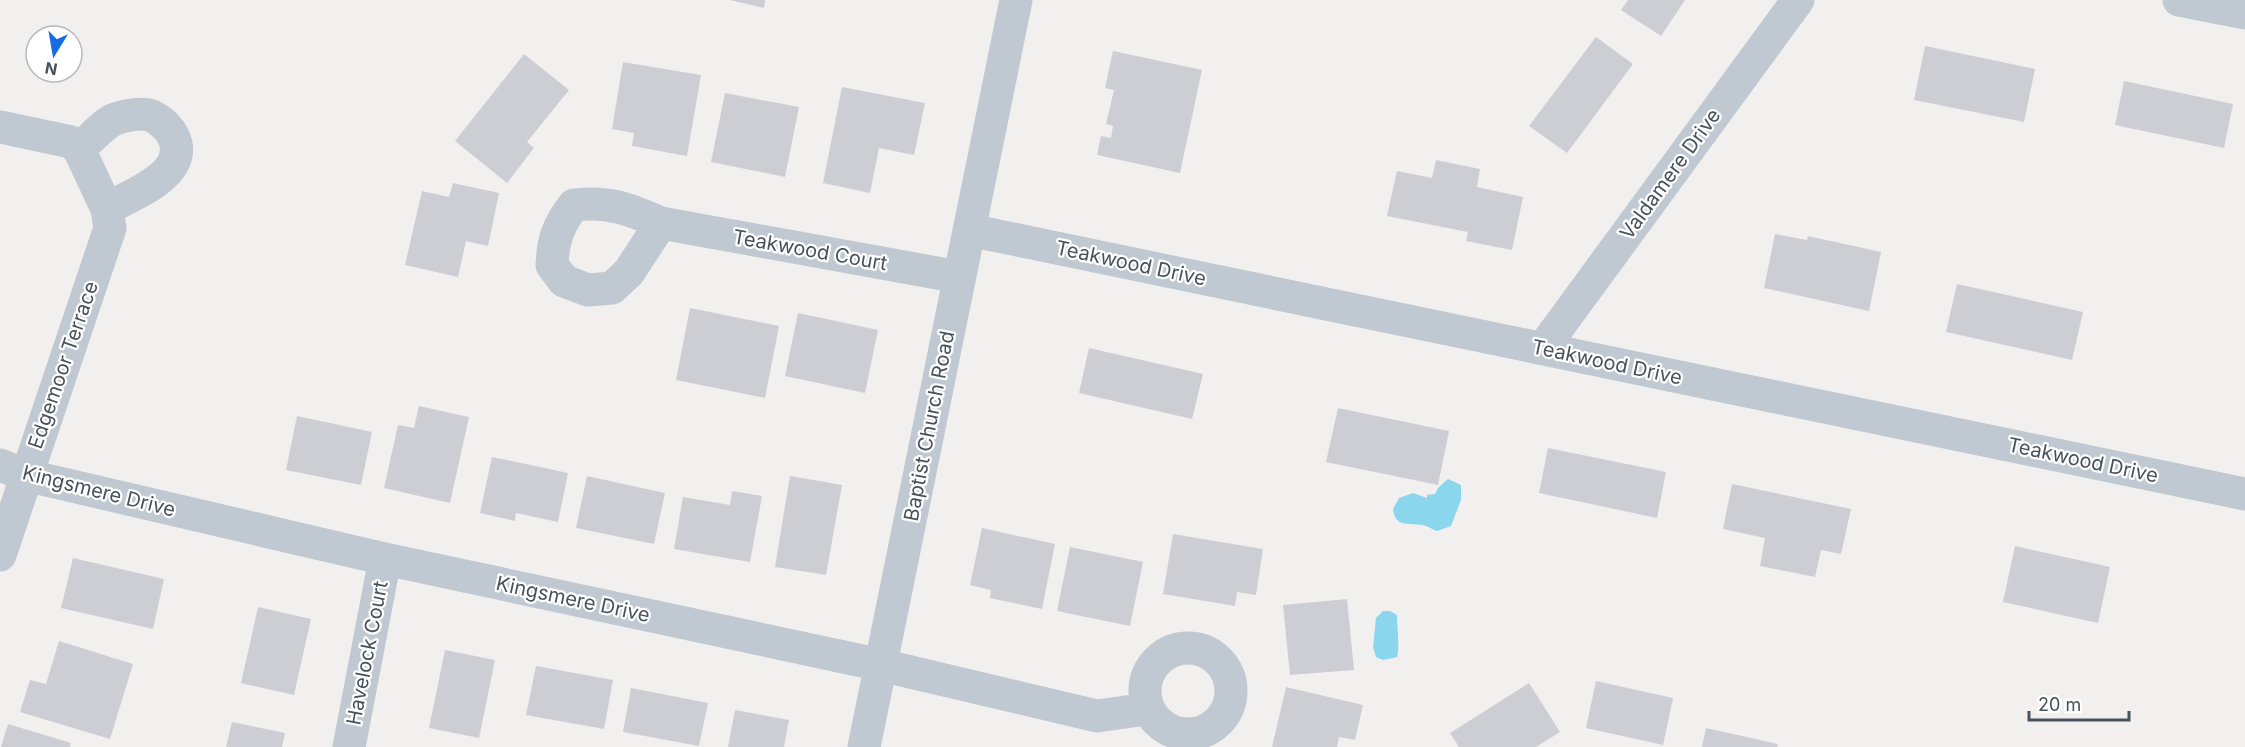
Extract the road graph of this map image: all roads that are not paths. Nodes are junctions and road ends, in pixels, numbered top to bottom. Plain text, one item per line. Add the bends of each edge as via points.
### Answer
1 (1016, 0) edge
2 (1798, 0) edge
3 (2179, 0) edge
4 (2245, 13) edge
5 (0, 127) edge
6 (80, 149) junction
7 (107, 209) junction
8 (661, 223) dead end
9 (969, 230) junction
10 (959, 277) junction
11 (1543, 348) junction
12 (12, 470) edge
13 (2245, 494) edge
14 (0, 555) edge
15 (385, 559) junction
16 (881, 665) junction
17 (1148, 709) dead end
18 (349, 747) edge
19 (864, 747) edge

1 - 9 street, Baptist Church Road
2 - 11 street, Valdamere Drive
3 - 4 street
5 - 6 street via 71,142
6 - 7 street, Edgemoor Terrace
6 - 7 street via 113,120 133,115 150,115 171,130 178,147 173,165 158,180
7 - 12 street, Edgemoor Terrace via 110,228
8 - 10 street, Teakwood Court
9 - 10 street, Baptist Church Road
9 - 11 street, Teakwood Drive
10 - 16 street, Baptist Church Road
11 - 13 street, Teakwood Drive
12 - 14 street, Edgemoor Terrace
12 - 15 street, Kingsmere Drive
15 - 16 street, Kingsmere Drive
15 - 18 street, Havelock Court
16 - 17 street, Kingsmere Drive via 1097,716
16 - 19 street, Baptist Church Road

